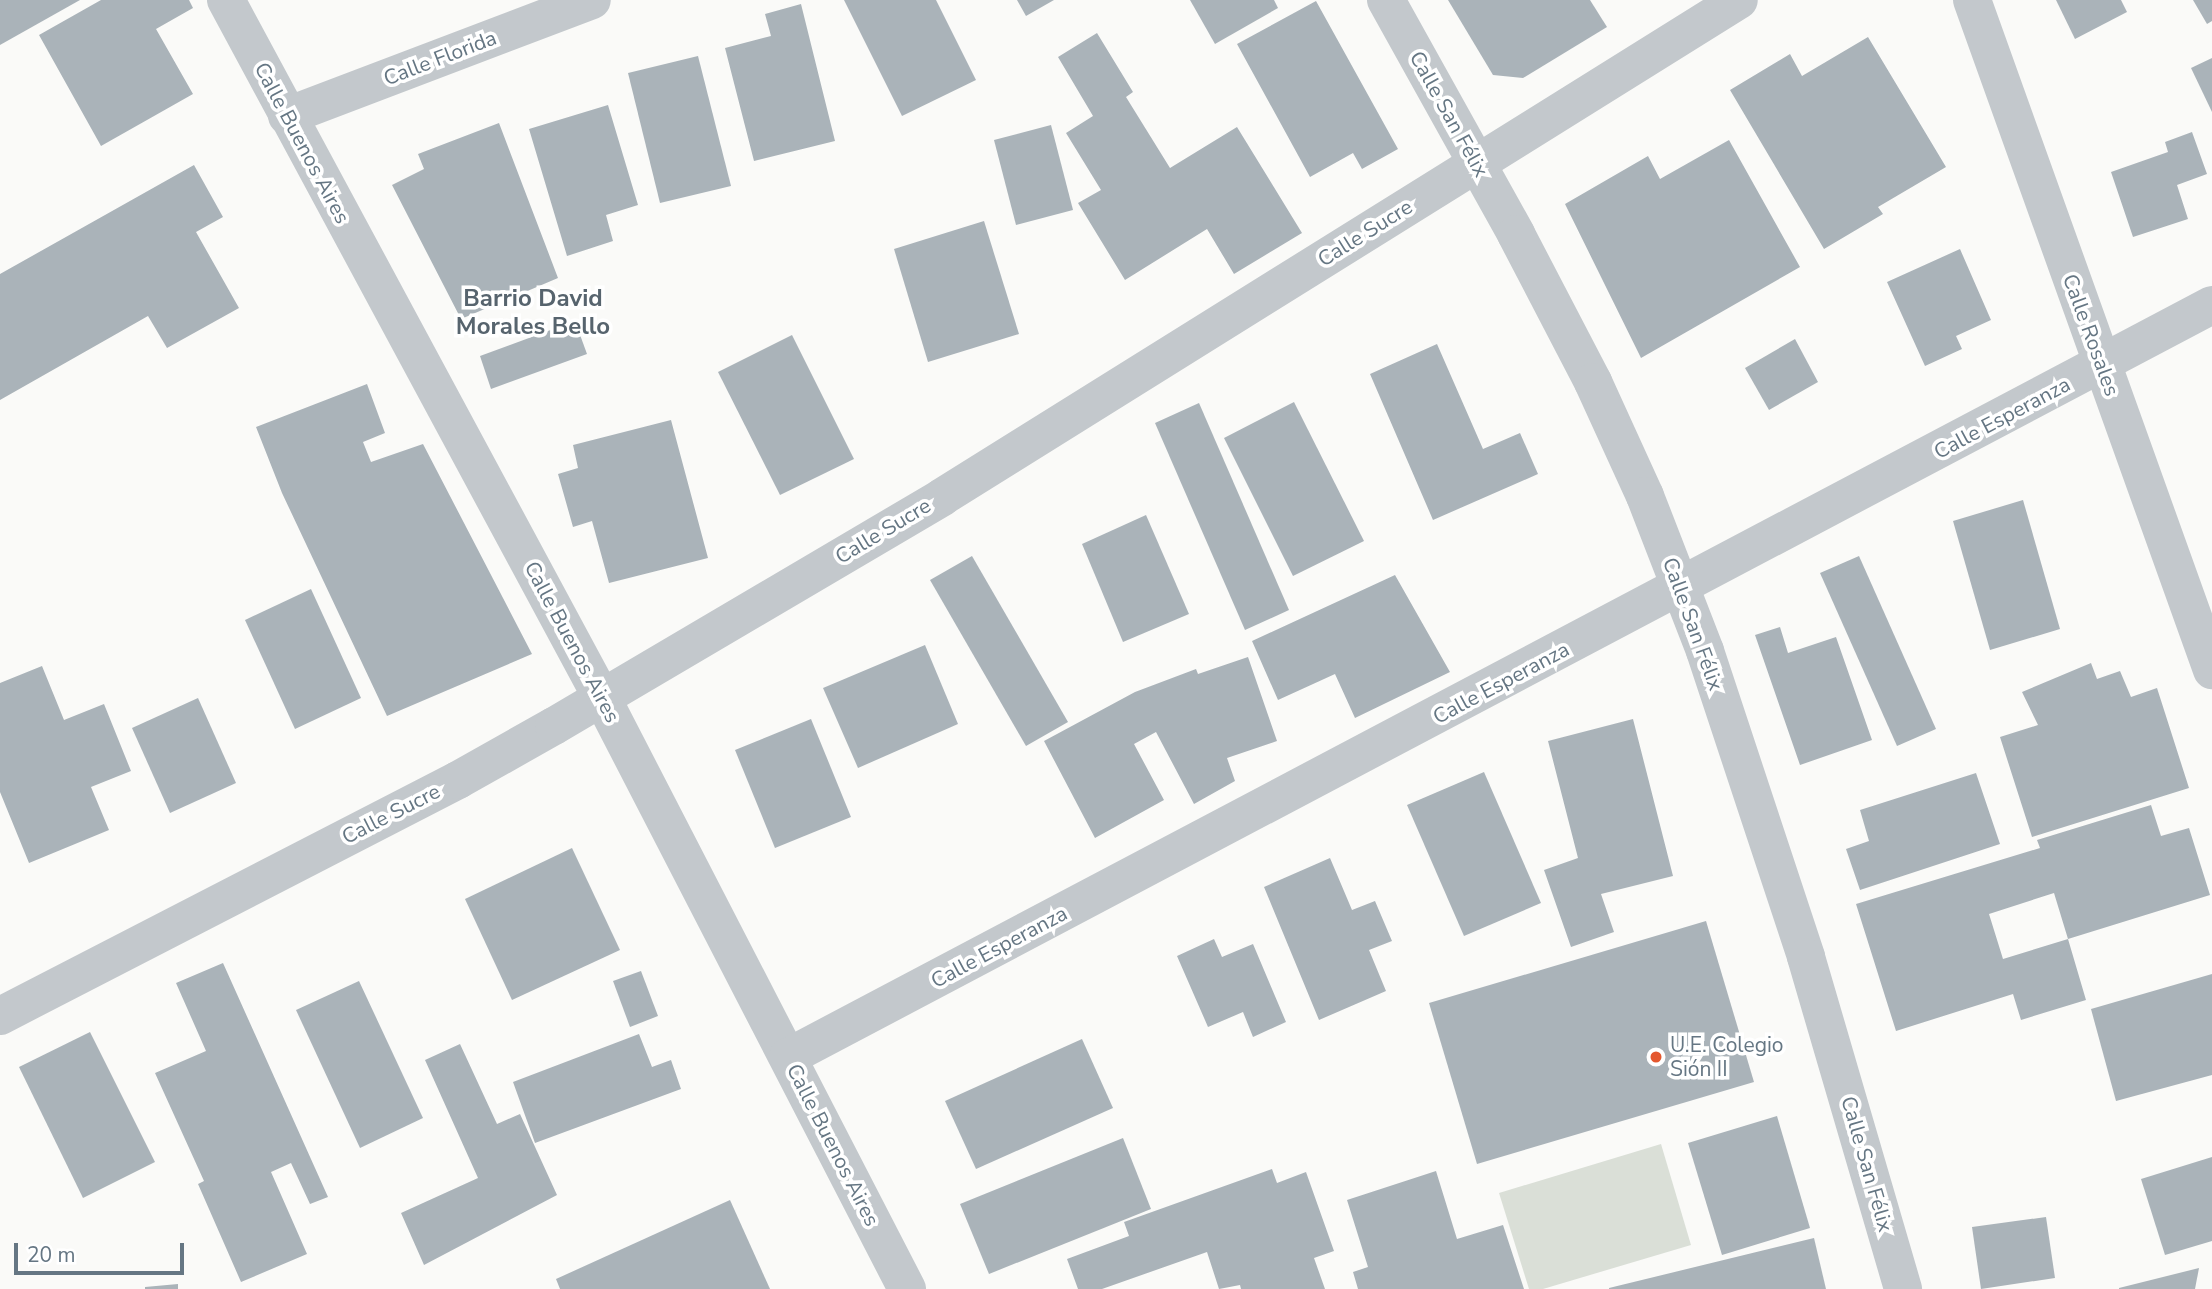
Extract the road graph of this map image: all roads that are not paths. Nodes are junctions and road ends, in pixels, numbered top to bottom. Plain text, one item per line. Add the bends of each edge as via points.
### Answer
1 (226, 0) edge
2 (593, 0) edge
3 (1386, 0) edge
4 (1738, 0) edge
5 (1972, 0) edge
6 (287, 116) junction
7 (1476, 163) junction
8 (2212, 305) edge
9 (2102, 365) junction
10 (1680, 588) junction
11 (2212, 670) edge
12 (602, 698) junction
13 (0, 1016) edge
14 (788, 1057) junction
15 (908, 1289) edge
16 (1903, 1289) edge

1 - 6 street, Calle Buenos Aires
2 - 6 street, Calle Florida
3 - 7 street, Calle San Félix
4 - 7 street, Calle Sucre
5 - 9 street, Calle Rosales
6 - 12 street, Calle Buenos Aires
7 - 10 street, Calle San Félix via 1593,382 1645,496
7 - 12 street, Calle Sucre via 942,496
8 - 9 street, Calle Esperanza
9 - 10 street, Calle Esperanza
9 - 11 street, Calle Rosales
10 - 14 street, Calle Esperanza
10 - 16 street, Calle San Félix via 1806,957
12 - 13 street, Calle Sucre via 458,780
12 - 14 street, Calle Buenos Aires
14 - 15 street, Calle Buenos Aires

